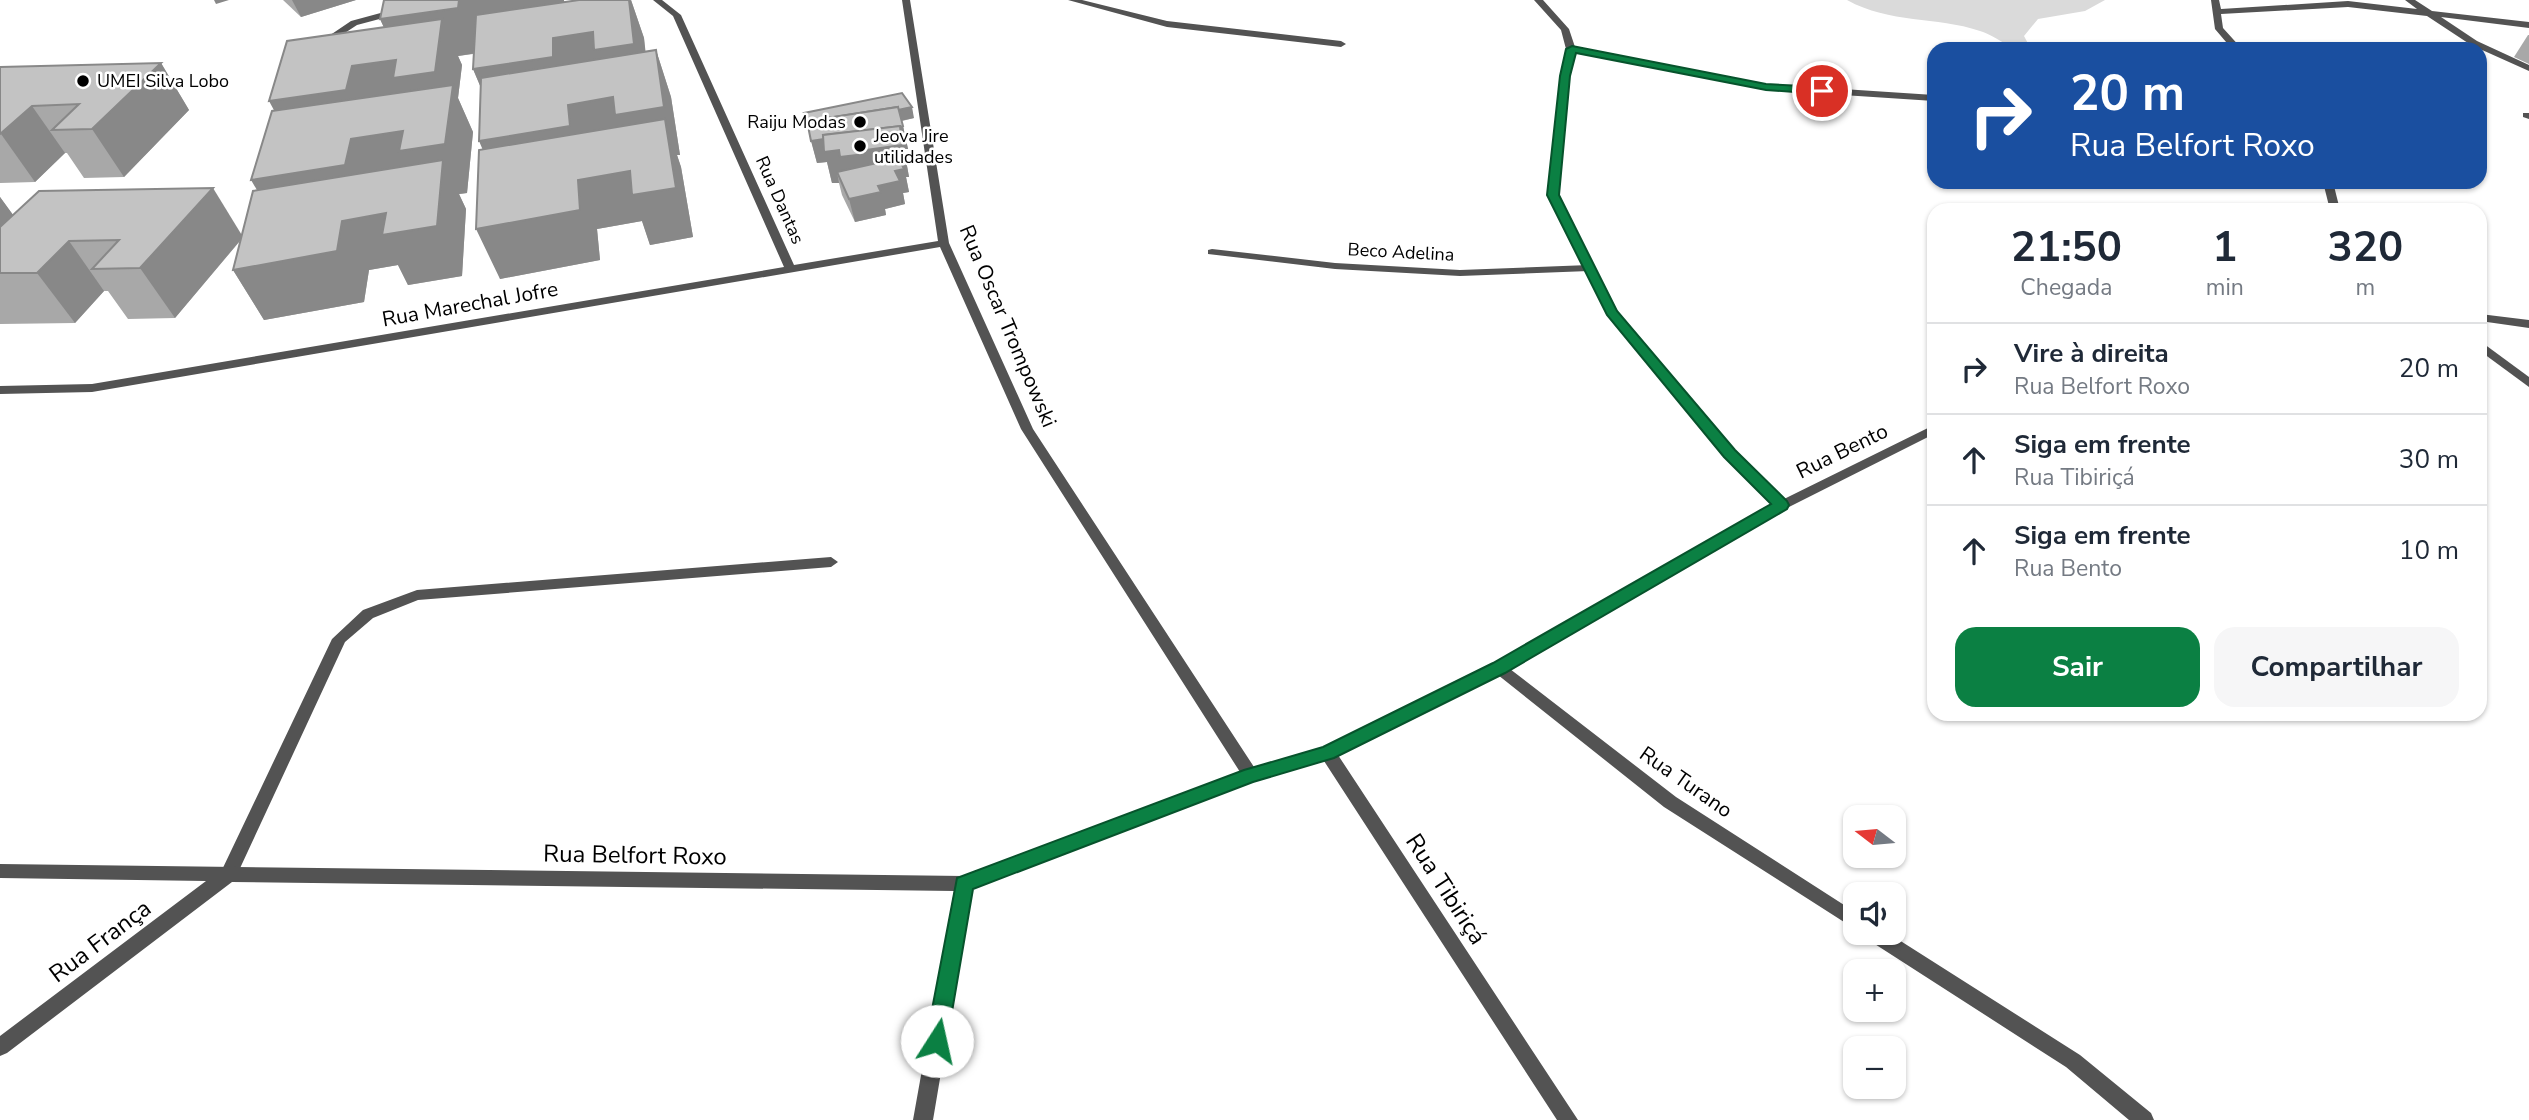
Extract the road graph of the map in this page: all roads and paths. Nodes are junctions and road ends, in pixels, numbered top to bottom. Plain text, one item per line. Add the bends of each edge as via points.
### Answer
1 (657, 0) edge
2 (906, 0) edge
3 (1072, 0) edge
4 (1538, 0) edge
5 (2215, 0) edge
6 (2409, 0) edge
7 (415, 7) edge
8 (2216, 12) junction
9 (2426, 13) junction
10 (2529, 25) edge
11 (2230, 42) edge
12 (2472, 42) edge
13 (1341, 44) dead end
14 (1572, 49) junction
15 (2487, 49) edge
16 (314, 57) edge
17 (2529, 68) edge
18 (1927, 98) edge
19 (944, 243) junction
20 (1212, 252) dead end
21 (1589, 268) junction
22 (792, 270) junction
23 (2487, 319) edge
24 (2529, 324) edge
25 (2487, 350) edge
26 (2529, 383) edge
27 (0, 390) edge
28 (1927, 432) edge
29 (1782, 505) junction
30 (831, 562) dead end
31 (1499, 668) junction
32 (1328, 753) junction
33 (1250, 775) junction
34 (0, 871) edge
35 (229, 874) junction
36 (964, 884) junction
37 (1843, 913) edge
38 (1892, 945) edge
39 (0, 1047) edge
40 (923, 1120) edge
41 (1568, 1120) edge
42 (2144, 1120) edge

1 - 22 street, Rua Dantas via 677,15
2 - 19 street, Rua Oscar Trompowski
3 - 13 street via 1167,24
4 - 14 street via 1565,29
5 - 8 street
6 - 9 street
7 - 16 street via 354,23 320,45
8 - 9 street via 2348,4
8 - 11 street via 2219,29
9 - 10 street
9 - 12 street
14 - 18 street via 1766,87
14 - 21 street via 1553,195
15 - 17 street
19 - 22 street, Rua Marechal Jofre
19 - 33 street, Rua Oscar Trompowski via 1027,429
20 - 21 street, Beco Adelina via 1335,266 1460,273
21 - 29 street via 1611,312 1730,453
22 - 27 street, Rua Marechal Jofre via 92,388
23 - 24 street
25 - 26 street
28 - 29 street, Rua Bento
29 - 31 street, Rua Bento
30 - 35 street via 417,595 368,614 339,639
31 - 32 street, Rua Bento
31 - 37 street, Rua Turano via 1670,802
32 - 33 street
32 - 41 street, Rua Tibiriçá
33 - 36 street, Rua Belfort Roxo
34 - 35 street, Rua Belfort Roxo
35 - 36 street, Rua Belfort Roxo
35 - 39 street, Rua França
36 - 40 street
38 - 42 street via 2073,1061

